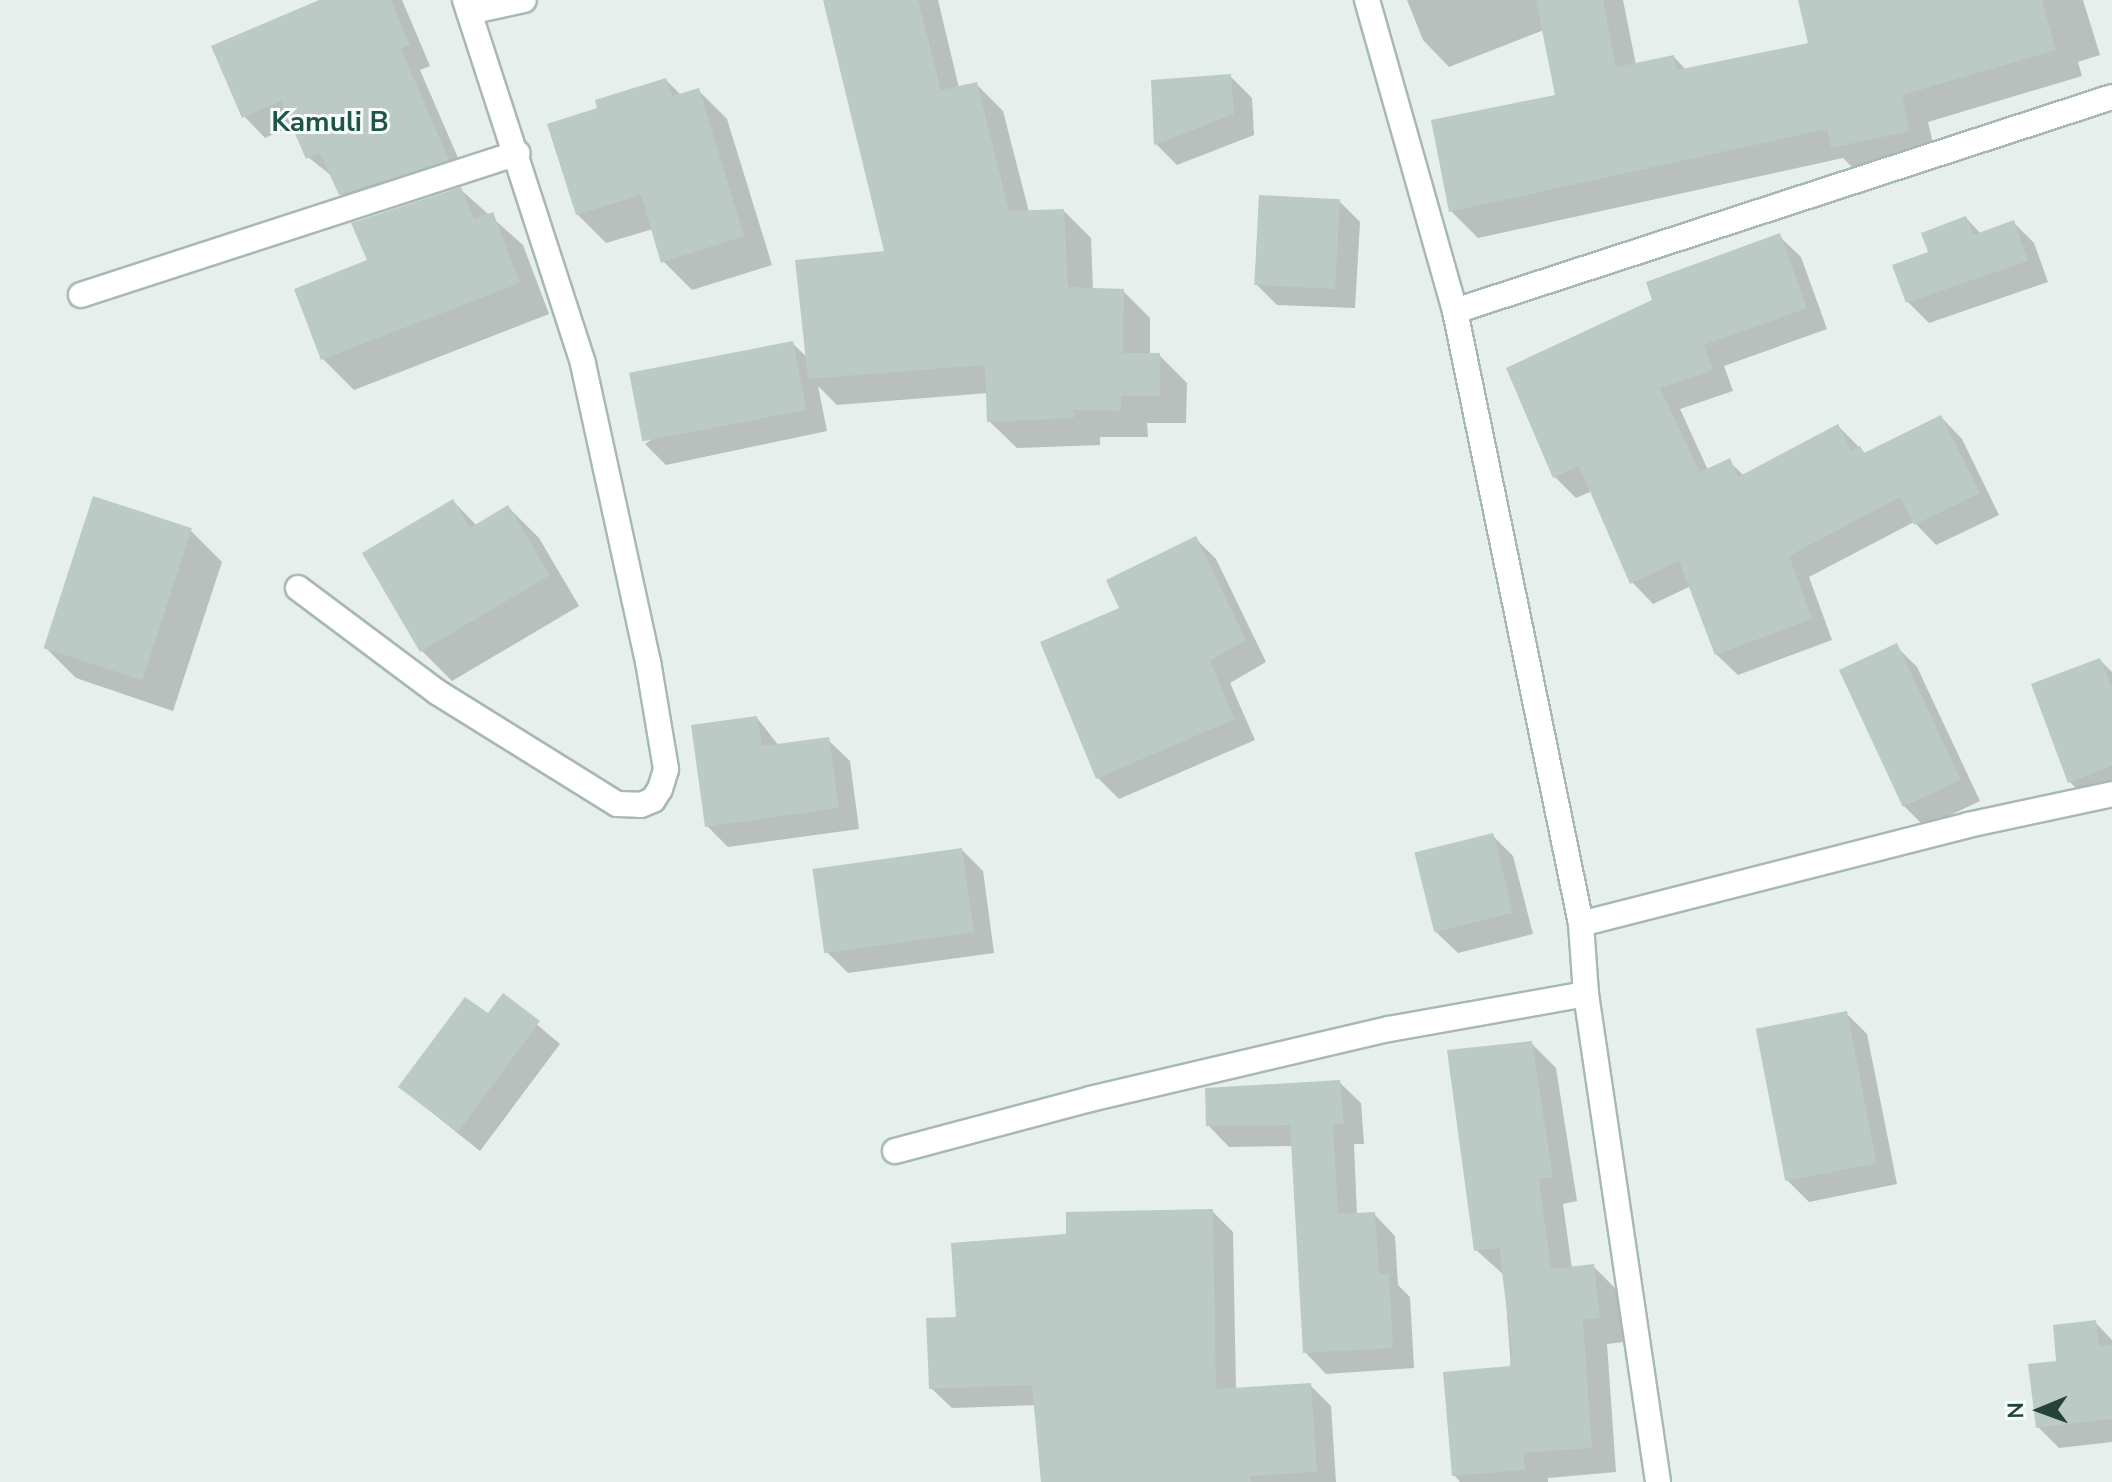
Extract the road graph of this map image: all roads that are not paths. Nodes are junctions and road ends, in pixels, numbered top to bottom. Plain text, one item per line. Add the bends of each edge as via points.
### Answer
1 (524, 0) edge
2 (1367, 0) edge
3 (467, 6) edge
4 (2112, 97) edge
5 (517, 153) junction
6 (81, 295) dead end
7 (1455, 311) junction
8 (298, 588) dead end
9 (2112, 794) edge
10 (1581, 924) junction
11 (1586, 994) junction
12 (895, 1151) dead end
13 (1658, 1482) edge

1 - 3 street
2 - 7 street
3 - 5 street
4 - 7 street
5 - 6 street
5 - 8 street via 583,363 648,662 666,769 660,789 641,805 617,804 437,692
7 - 10 street
9 - 10 street via 1968,825
10 - 11 street
11 - 12 street via 1374,1033
11 - 13 street

